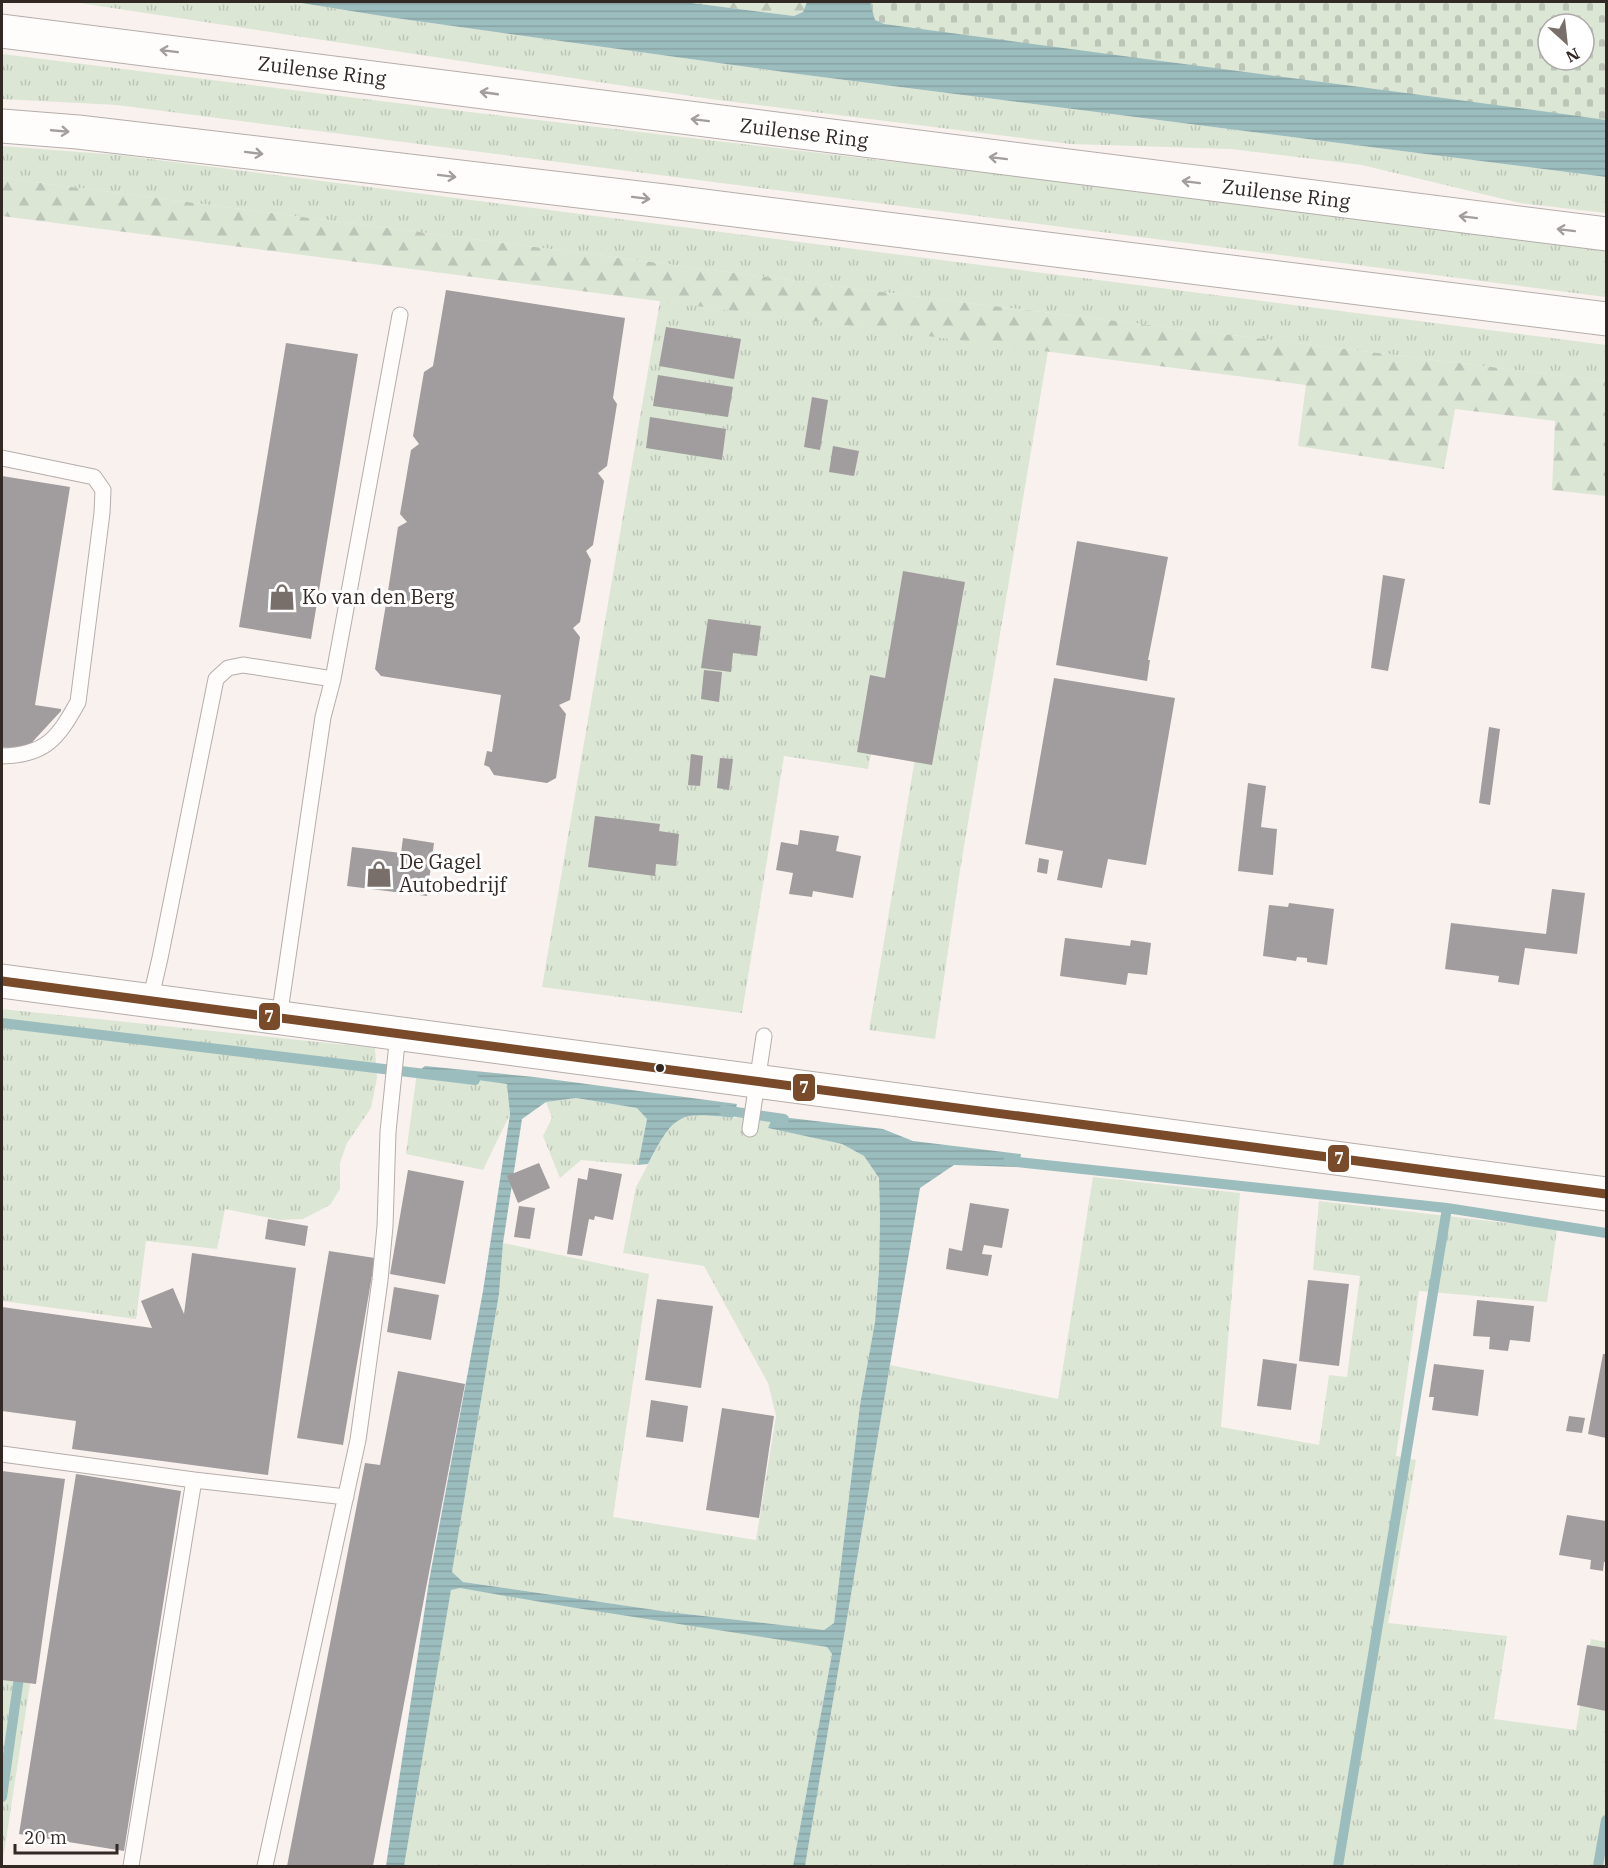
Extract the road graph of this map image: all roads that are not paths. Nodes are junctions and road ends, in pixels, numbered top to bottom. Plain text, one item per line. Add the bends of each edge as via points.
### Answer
1 (2, 31) edge
2 (2, 126) edge
3 (1606, 234) edge
4 (400, 315) dead end
5 (1606, 319) edge
6 (2, 458) edge
7 (333, 679) junction
8 (2, 756) edge
9 (2, 981) edge
10 (150, 1001) junction
11 (279, 1018) junction
12 (764, 1036) dead end
13 (396, 1056) junction
14 (754, 1091) junction
15 (750, 1128) dead end
16 (1606, 1194) edge
17 (2, 1454) edge
18 (194, 1480) junction
19 (346, 1497) junction
20 (131, 1866) edge
21 (265, 1866) edge

3 -> 1 main road, Zuilense Ring
2 -> 5 main road via 664,201
4 - 7 lane
6 - 8 lane via 94,477 103,490 78,702 65,726 42,748 19,756
7 - 10 lane via 243,665 228,668 216,679
7 - 11 lane via 323,717
9 - 10 main road
10 - 11 main road
11 - 13 main road
12 - 14 lane
13 - 14 main road
13 - 19 lane via 380,1280 358,1440
14 - 15 lane
14 - 16 main road
17 - 18 lane
18 - 19 lane
18 - 20 lane
19 - 21 lane

